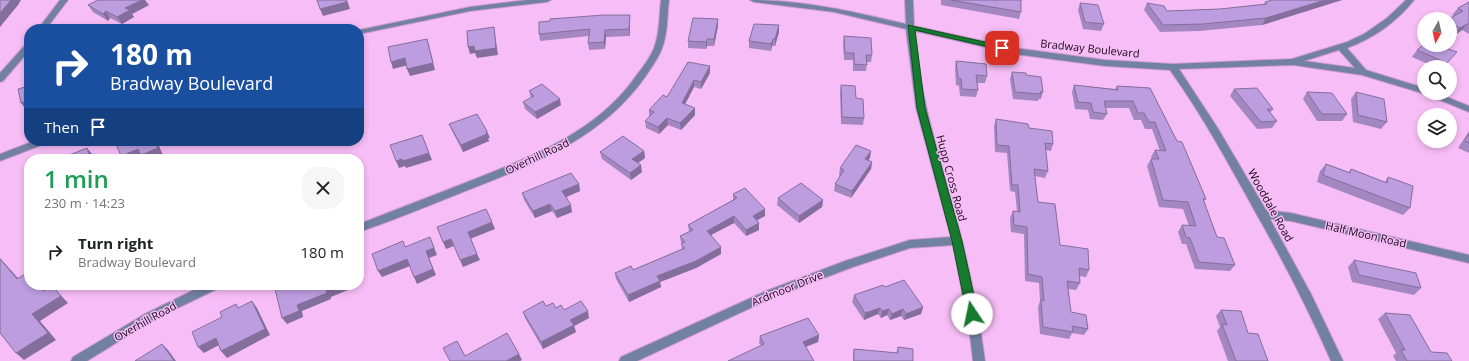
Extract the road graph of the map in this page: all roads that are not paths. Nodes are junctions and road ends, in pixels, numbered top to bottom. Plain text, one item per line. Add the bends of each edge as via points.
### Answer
1 (64, 0) edge
2 (547, 0) edge
3 (665, 0) edge
4 (754, 0) edge
5 (909, 0) edge
6 (1410, 0) edge
7 (46, 24) edge
8 (910, 27) junction
9 (364, 31) edge
10 (1341, 47) junction
11 (24, 52) edge
12 (1293, 62) junction
13 (1173, 67) junction
14 (1363, 72) junction
15 (0, 79) edge
16 (1417, 89) edge
17 (1446, 100) edge
18 (1469, 109) edge
19 (31, 146) edge
20 (0, 158) edge
21 (1262, 214) junction
22 (364, 226) edge
23 (957, 241) junction
24 (1469, 259) edge
25 (204, 290) edge
26 (76, 361) edge
27 (625, 361) edge
28 (979, 361) edge
29 (1337, 361) edge

1 - 7 street
2 - 9 street via 463,11
3 - 22 street, Overhill Road via 662,35 653,58 637,84 620,104 597,123 548,153
4 - 8 street, Bradway Boulevard via 834,10
5 - 8 street, Hupp Cross Road
6 - 10 street, Bradway Boulevard via 1367,36
8 - 13 street, Bradway Boulevard via 1047,56
8 - 23 street, Hupp Cross Road via 921,108
10 - 12 street, Bradway Boulevard
10 - 14 street
11 - 15 street
12 - 13 street, Bradway Boulevard
12 - 14 street
13 - 21 street, Wooddale Road via 1226,150
14 - 16 street
17 - 18 street
19 - 20 street
21 - 24 street, Half Moon Road via 1296,218
21 - 29 street, Wooddale Road via 1324,330
23 - 27 street, Ardmoor Drive via 910,244 849,264 770,294
23 - 28 street, Hupp Cross Road via 975,327
25 - 26 street, Overhill Road via 149,317

